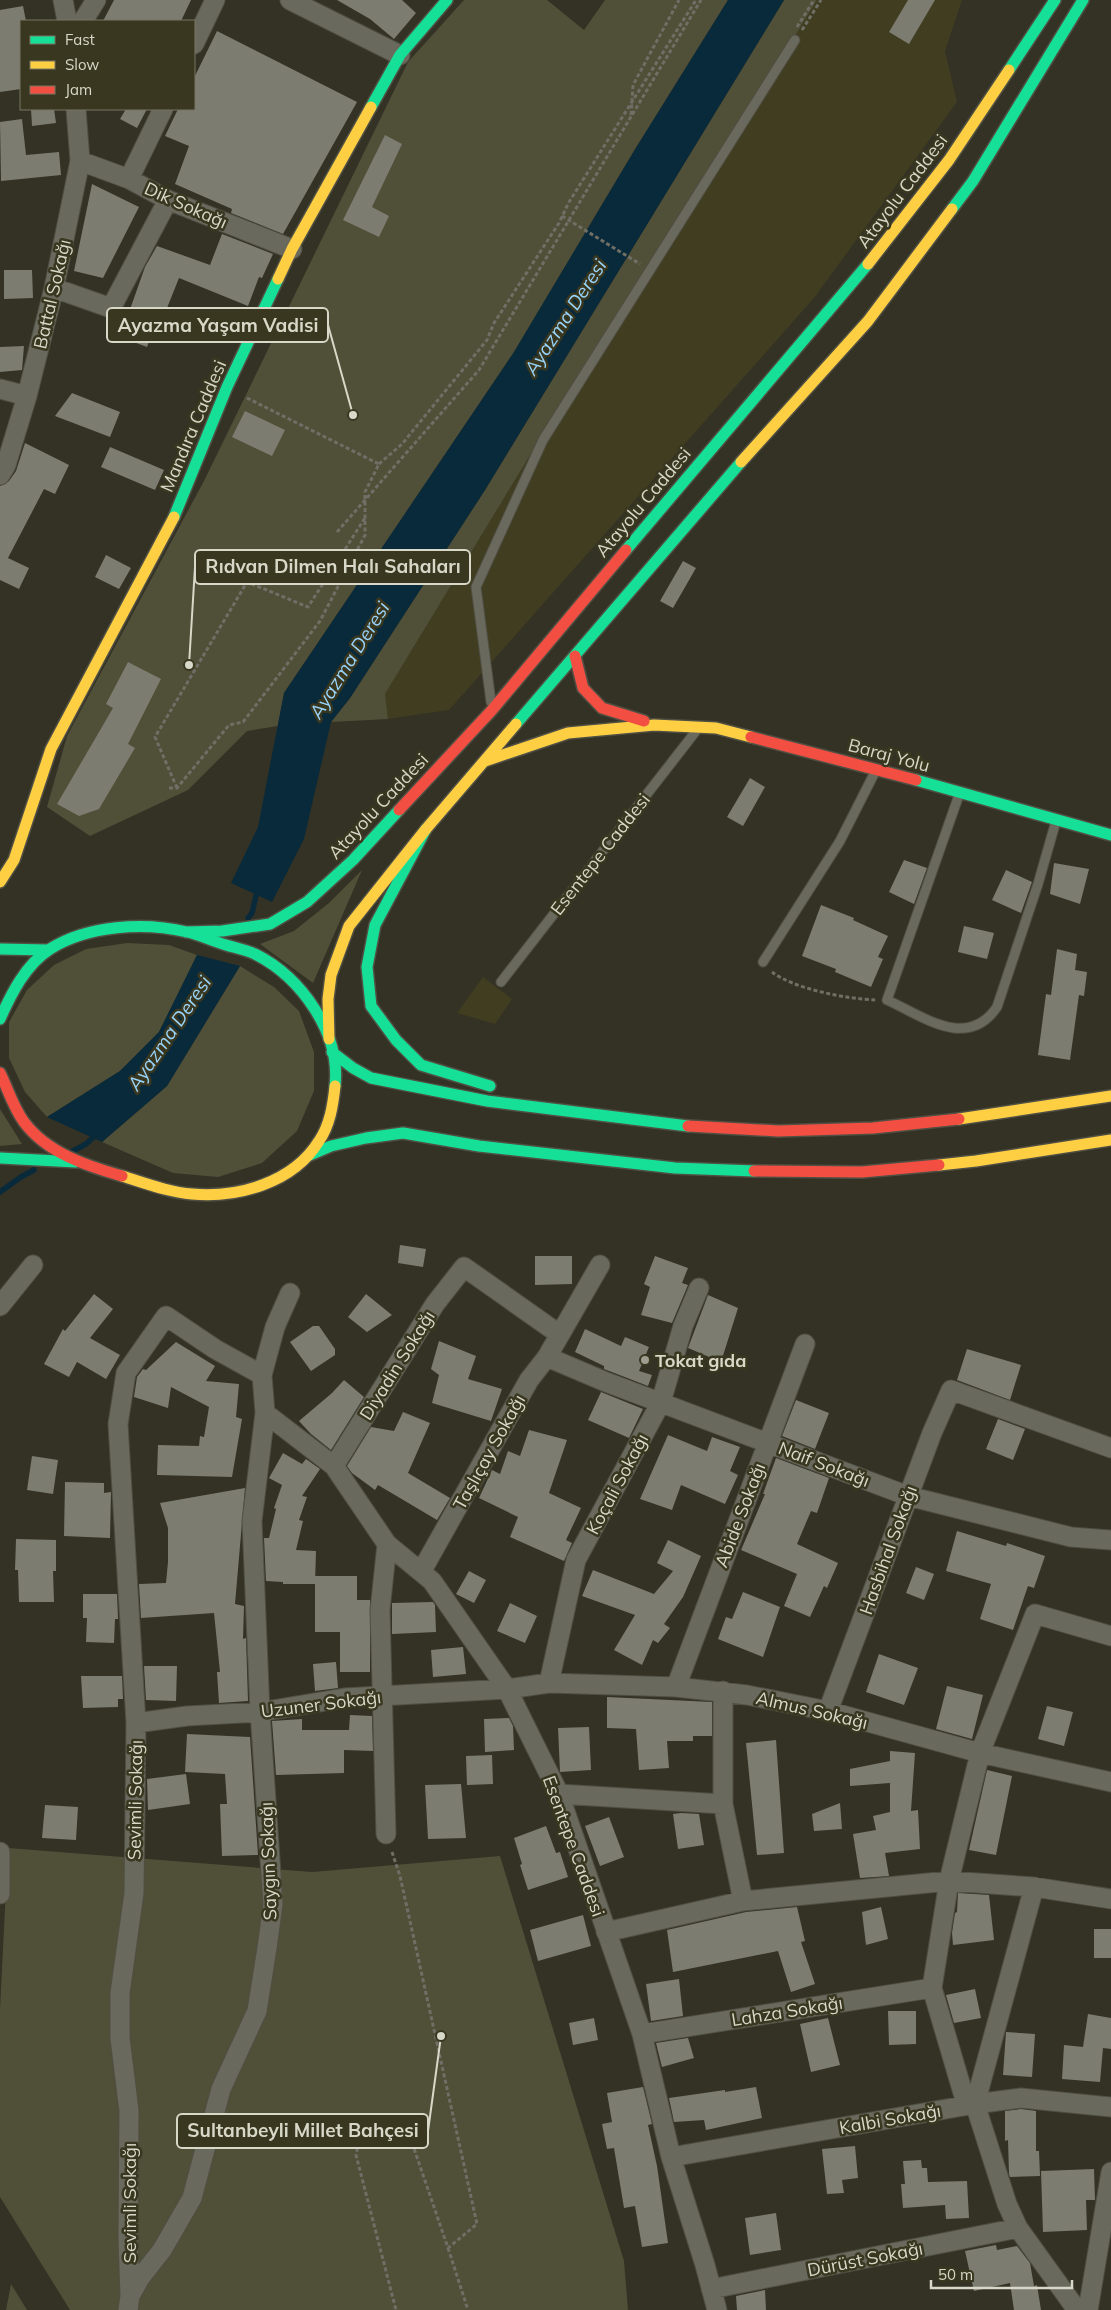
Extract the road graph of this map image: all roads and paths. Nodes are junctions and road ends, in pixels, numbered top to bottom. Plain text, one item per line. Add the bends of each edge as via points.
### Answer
1 (63, 0) edge
2 (96, 0) edge
3 (215, 0) edge
4 (290, 0) edge
5 (447, 0) edge
6 (679, 0) edge
7 (696, 0) edge
8 (702, 0) edge
9 (814, 0) edge
10 (821, 0) edge
11 (1055, 0) edge
12 (1083, 0) edge
13 (67, 20) edge
14 (84, 20) edge
15 (796, 29) dead end
16 (796, 40) joint
17 (195, 42) edge
18 (400, 55) junction
19 (632, 103) junction
20 (76, 110) edge
21 (163, 110) edge
22 (630, 116) junction
23 (80, 161) junction
24 (129, 179) junction
25 (168, 200) junction
26 (562, 216) junction
27 (569, 220) junction
28 (292, 250) junction
29 (630, 257) dead end
30 (54, 288) junction
31 (227, 388) junction
32 (0, 389) edge
33 (28, 396) junction
34 (378, 464) junction
35 (0, 475) edge
36 (365, 500) junction
37 (365, 518) junction
38 (337, 532) dead end
39 (575, 656) junction
40 (492, 710) junction
41 (654, 724) junction
42 (699, 727) junction
43 (486, 761) junction
44 (877, 769) junction
45 (168, 788) dead end
46 (177, 788) junction
47 (960, 793) junction
48 (1056, 819) junction
49 (426, 829) junction
50 (1111, 835) edge
51 (0, 882) edge
52 (186, 932) junction
53 (0, 950) edge
54 (48, 950) junction
55 (763, 962) joint
56 (501, 982) dead end
57 (887, 1000) junction
58 (0, 1019) edge
59 (329, 1039) junction
60 (332, 1052) junction
61 (0, 1073) edge
62 (498, 1089) dead end
63 (517, 1093) dead end
64 (1111, 1096) edge
65 (683, 1126) junction
66 (1111, 1140) edge
67 (310, 1155) junction
68 (0, 1158) edge
69 (77, 1162) junction
70 (33, 1265) dead end
71 (600, 1265) dead end
72 (698, 1288) dead end
73 (290, 1293) dead end
74 (0, 1306) edge
75 (559, 1334) junction
76 (805, 1344) dead end
77 (546, 1357) junction
78 (262, 1375) junction
79 (661, 1402) junction
80 (265, 1413) junction
81 (767, 1443) junction
82 (1111, 1448) edge
83 (334, 1466) junction
84 (908, 1496) junction
85 (1111, 1540) edge
86 (387, 1544) junction
87 (421, 1572) junction
88 (1111, 1636) edge
89 (549, 1684) junction
90 (676, 1687) junction
91 (507, 1689) junction
92 (723, 1691) junction
93 (382, 1695) junction
94 (828, 1710) junction
95 (260, 1712) junction
96 (136, 1723) junction
97 (980, 1753) junction
98 (1111, 1782) edge
99 (559, 1794) junction
100 (723, 1804) junction
101 (386, 1834) joint
102 (0, 1852) edge
103 (949, 1881) junction
104 (1034, 1887) junction
105 (0, 1894) edge
106 (1111, 1899) edge
107 (743, 1901) junction
108 (606, 1932) junction
109 (932, 1988) junction
110 (642, 2034) junction
111 (975, 2104) junction
112 (1111, 2107) edge
113 (671, 2157) junction
114 (1111, 2172) edge
115 (1018, 2228) junction
116 (448, 2248) junction
117 (711, 2289) junction
118 (129, 2303) edge
119 (396, 2310) edge
120 (468, 2310) edge
121 (717, 2310) edge
122 (1076, 2310) edge
123 (1088, 2310) edge

1 - 13 street
2 - 14 street
3 - 17 street
4 - 18 street
5 - 18 main road, Mandıra Caddesi
6 - 19 path via 633,85
7 - 19 path
8 - 22 path
9 - 15 path
10 - 16 path
11 - 40 main road, Atayolu Caddesi via 949,160 854,282
12 - 39 main road via 973,181 868,321 742,461
16 - 40 lane via 543,440 476,588
18 - 28 main road, Mandıra Caddesi
19 - 22 path
19 - 26 path
20 - 23 street, Battal Sokağı
21 - 24 street
22 - 27 path
23 - 24 street, Dik Sokağı
23 - 30 street, Battal Sokağı
24 - 25 street, Dik Sokağı
25 - 28 street, Dik Sokağı
25 - 30 street via 111,308
26 - 27 path
26 - 34 path via 494,323 487,340 402,444
27 - 29 path
27 - 36 path via 479,370
28 - 31 main road, Mandıra Caddesi
30 - 33 street, Battal Sokağı
31 - 34 path
31 - 51 main road, Mandıra Caddesi via 171,524 51,749 14,860
32 - 33 street
33 - 35 street, Battal Sokağı
34 - 36 path via 365,492
36 - 37 path
36 - 38 path
37 - 46 path via 365,535 320,621 243,722 229,725
37 - 46 path via 308,607 247,582 155,738
39 - 41 main road, Baraj Yolu via 583,688 602,708
39 - 43 main road
40 - 52 main road, Atayolu Caddesi via 353,860 307,902 270,924 222,932
41 - 42 main road, Baraj Yolu
41 - 43 main road, Baraj Yolu via 568,733
42 - 44 main road, Baraj Yolu via 716,728
42 - 56 lane, Esentepe Caddesi
43 - 49 main road
44 - 47 main road, Baraj Yolu
44 - 55 lane via 840,841
45 - 46 path
47 - 48 main road, Baraj Yolu
47 - 57 lane
48 - 50 main road, Baraj Yolu
48 - 57 lane via 1038,884 992,1014 968,1029 949,1029
49 - 59 main road via 349,926 331,975
49 - 62 main road via 375,925 367,967 371,1006 396,1040 422,1065
52 - 54 main road via 117,929 76,936
52 - 59 main road via 256,954 283,973 307,996
53 - 54 main road
54 - 58 main road via 10,995
55 - 57 path via 776,975 803,987 860,999
59 - 60 main road
60 - 65 main road via 371,1078 487,1101
60 - 67 main road via 336,1091 327,1129
61 - 69 main road via 30,1130
63 - 65 main road
64 - 65 main road via 982,1117 873,1128 778,1131
66 - 67 main road via 976,1162 862,1172 675,1168 479,1146 403,1133 331,1146
67 - 69 main road via 279,1179 225,1195 172,1192
68 - 69 main road
70 - 74 street
71 - 75 street, Taşlıçay Sokağı
72 - 79 street, Koçali Sokağı via 683,1326
73 - 78 street via 275,1328
75 - 77 street, Taşlıçay Sokağı
75 - 83 street, Diyadin Sokağı via 464,1267 435,1304
76 - 81 street, Abide Sokağı
77 - 79 street, Naif Sokağı
77 - 87 street, Taşlıçay Sokağı via 529,1380
78 - 80 street
78 - 96 street, Sevimli Sokağı via 166,1316 126,1373 118,1424
79 - 81 street, Naif Sokağı
79 - 89 street, Koçali Sokağı via 576,1560
80 - 83 street, Esentepe Caddesi
80 - 95 street, Saygın Sokağı via 252,1521
81 - 84 street, Naif Sokağı
81 - 90 street, Abide Sokağı
82 - 84 street, Hasbihal Sokağı via 951,1390
83 - 86 street, Esentepe Caddesi
84 - 85 street, Naif Sokağı via 1071,1537
84 - 94 street, Hasbihal Sokağı
86 - 87 street, Esentepe Caddesi
86 - 93 street via 380,1610
87 - 91 street, Esentepe Caddesi via 432,1581
88 - 97 street via 1035,1614
89 - 90 street, Almus Sokağı
89 - 91 street, Almus Sokağı
90 - 92 street, Almus Sokağı
91 - 93 street, Uzuner Sokağı
91 - 99 street, Esentepe Caddesi
92 - 94 street, Almus Sokağı
92 - 100 street
93 - 95 street, Uzuner Sokağı
93 - 101 street
94 - 97 street, Almus Sokağı
95 - 96 street, Uzuner Sokağı
95 - 118 street, Saygın Sokağı via 273,1904 257,2011 221,2089 192,2198 162,2250 140,2278
96 - 118 street, Sevimli Sokağı via 134,1893 120,1993 120,2038 129,2111
97 - 98 street, Almus Sokağı
97 - 103 street
99 - 100 street
99 - 108 street, Esentepe Caddesi
100 - 107 street
101 - 116 path via 400,1876 477,2224
102 - 105 street
103 - 104 street
103 - 107 street
103 - 109 street
104 - 106 street
104 - 111 street
107 - 108 street
108 - 110 street, Esentepe Caddesi
109 - 110 street, Lahza Sokağı
109 - 111 street via 963,2093
110 - 113 street, Esentepe Caddesi
111 - 112 street, Kalbi Sokağı via 1021,2098
111 - 113 street, Kalbi Sokağı
111 - 115 street via 1007,2204
113 - 117 street, Esentepe Caddesi
114 - 123 street
115 - 117 street, Dürüst Sokağı
115 - 122 street
116 - 119 path via 407,2128 387,2127 359,2141 356,2155
116 - 120 path
117 - 121 street, Esentepe Caddesi

